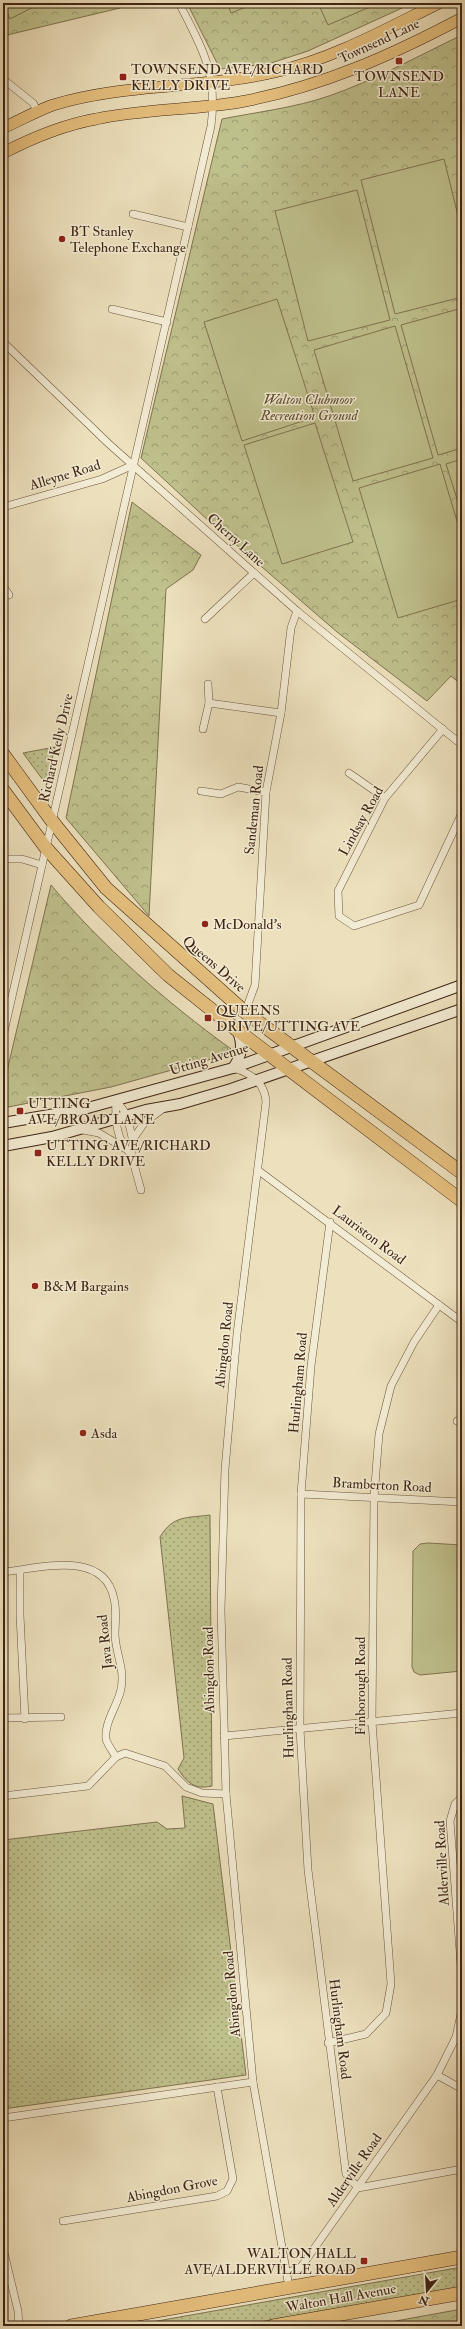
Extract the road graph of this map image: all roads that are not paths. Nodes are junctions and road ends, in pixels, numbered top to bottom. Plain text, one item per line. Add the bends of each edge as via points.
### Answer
1 (179, 3) edge
2 (439, 3) edge
3 (462, 18) edge
4 (3, 79) edge
5 (211, 82) junction
6 (214, 105) junction
7 (38, 112) junction
8 (3, 128) edge
9 (3, 153) edge
10 (133, 214) dead end
11 (188, 227) junction
12 (112, 308) dead end
13 (167, 322) junction
14 (3, 342) edge
15 (133, 465) junction
16 (3, 507) edge
17 (254, 573) junction
18 (3, 586) edge
19 (9, 595) dead end
20 (297, 611) junction
21 (205, 619) dead end
22 (208, 684) dead end
23 (209, 703) junction
24 (281, 712) junction
25 (203, 729) dead end
26 (444, 729) junction
27 (462, 745) edge
28 (3, 754) edge
29 (349, 773) dead end
30 (3, 790) edge
31 (201, 791) dead end
32 (266, 792) junction
33 (385, 798) junction
34 (462, 813) edge
35 (52, 821) junction
36 (46, 848) junction
37 (3, 860) edge
38 (42, 864) junction
39 (462, 985) edge
40 (462, 1009) edge
41 (245, 1012) junction
42 (236, 1030) junction
43 (3, 1036) edge
44 (292, 1045) junction
45 (270, 1055) junction
46 (313, 1060) junction
47 (232, 1068) junction
48 (288, 1069) junction
49 (257, 1080) junction
50 (116, 1100) junction
51 (166, 1107) junction
52 (127, 1115) junction
53 (115, 1119) junction
54 (3, 1123) edge
55 (78, 1129) junction
56 (133, 1138) junction
57 (3, 1146) edge
58 (124, 1148) junction
59 (131, 1154) junction
60 (259, 1171) junction
61 (462, 1173) edge
62 (141, 1190) dead end
63 (462, 1201) edge
64 (330, 1222) junction
65 (439, 1305) junction
66 (462, 1322) edge
67 (301, 1494) junction
68 (374, 1497) junction
69 (462, 1502) edge
70 (20, 1571) junction
71 (3, 1572) edge
72 (462, 1713) edge
73 (61, 1717) dead end
74 (3, 1718) edge
75 (25, 1718) junction
76 (372, 1722) junction
77 (300, 1729) junction
78 (224, 1736) junction
79 (116, 1757) junction
80 (226, 1794) junction
81 (3, 1796) edge
82 (462, 1797) edge
83 (462, 1978) edge
84 (462, 2009) edge
85 (328, 2043) junction
86 (437, 2076) junction
87 (253, 2082) junction
88 (217, 2087) junction
89 (462, 2090) edge
90 (3, 2118) edge
91 (462, 2169) edge
92 (358, 2188) junction
93 (63, 2221) dead end
94 (3, 2248) edge
95 (462, 2257) edge
96 (287, 2273) junction
97 (289, 2287) junction
98 (462, 2293) edge
99 (19, 2326) edge
100 (71, 2326) edge
101 (273, 2326) edge

1 - 5 street, Richard Kelly Drive via 209,66
2 - 5 main road, Townsend Lane via 301,66 241,79
3 - 6 main road, Townsend Lane via 330,80 266,97
4 - 7 street via 33,103
5 - 6 street, Richard Kelly Drive
5 - 7 main road, Townsend Lane via 137,89 84,98
6 - 9 main road, Townsend Lane via 95,119 40,135
6 - 11 street, Richard Kelly Drive
7 - 8 main road, Townsend Lane
10 - 11 street
11 - 13 street, Richard Kelly Drive
12 - 13 street
13 - 15 street, Richard Kelly Drive
14 - 15 street, Cherry Lane
15 - 16 street, Alleyne Road via 102,478
15 - 17 street, Cherry Lane
15 - 35 street, Richard Kelly Drive
17 - 20 street, Cherry Lane
17 - 21 street
18 - 19 street
20 - 24 street, Sandeman Road via 291,628
20 - 26 street, Cherry Lane
22 - 23 street
23 - 24 street
23 - 25 street
24 - 32 street, Sandeman Road
26 - 27 street, Cherry Lane
26 - 33 street, Lindsay Road
28 - 35 highway, Queens Drive
29 - 33 street
30 - 36 highway
31 - 32 street via 221,794 238,787
32 - 41 street, Sandeman Road via 255,985
33 - 34 street, Lindsay Road via 338,891 339,916 354,926 419,905
35 - 36 street, Richard Kelly Drive
35 - 41 highway, Queens Drive via 106,888
36 - 38 street, Richard Kelly Drive
36 - 42 highway via 99,907 168,975
37 - 38 street via 22,859
38 - 43 street, Richard Kelly Drive
39 - 44 street, Utting Avenue
40 - 46 street
41 - 44 highway, Queens Drive
42 - 45 highway
42 - 47 street via 241,1052
44 - 45 street, Utting Avenue
44 - 46 highway, Queens Drive
45 - 47 street, Utting Avenue
45 - 48 highway
46 - 48 street
46 - 61 highway, Queens Drive
47 - 49 street
47 - 50 street, Utting Avenue
48 - 49 street
48 - 63 highway
49 - 51 street
49 - 60 street, Abingdon Road via 264,1089 266,1102
50 - 52 street
50 - 53 street
50 - 54 street, Utting Avenue via 51,1116
51 - 52 street
51 - 56 street via 145,1122
52 - 53 street
52 - 56 street
53 - 55 street
53 - 58 street
55 - 57 street via 52,1137
55 - 58 street via 99,1133
56 - 59 street
58 - 59 street
59 - 62 street
60 - 64 street, Lauriston Road
60 - 78 street, Abingdon Road via 237,1334 225,1469 221,1610
64 - 65 street, Lauriston Road
64 - 67 street, Hurlingham Road via 312,1366
65 - 66 street, Lauriston Road
65 - 68 street, Finborough Road via 414,1342 391,1386 379,1434
67 - 68 street, Bramberton Road
67 - 77 street, Hurlingham Road
68 - 69 street, Bramberton Road
68 - 76 street, Finborough Road
70 - 71 street, Java Road
70 - 75 street
70 - 79 street, Java Road via 66,1564 87,1568 106,1581 114,1599 116,1644 122,1666 121,1689 106,1731 106,1740
72 - 76 street
73 - 75 street
74 - 75 street
76 - 77 street
76 - 85 street, Finborough Road via 391,1984 386,2013 366,2034
77 - 78 street
77 - 85 street, Hurlingham Road via 308,1870
78 - 80 street, Abingdon Road
79 - 80 street via 125,1753 165,1766 186,1787 202,1793
79 - 81 street via 88,1786
80 - 87 street, Abingdon Road
82 - 83 street, Alderville Road via 455,1804 450,1821
84 - 86 street, Alderville Road via 456,2036
85 - 92 street, Hurlingham Road via 346,2174
86 - 89 street
86 - 92 street, Alderville Road
87 - 88 street
87 - 96 street, Abingdon Road
88 - 90 street
88 - 93 street, Abingdon Grove via 233,2179 227,2191 217,2196
91 - 92 street
92 - 96 street, Alderville Road via 301,2267
94 - 99 street via 18,2311
95 - 97 highway, Walton Hall Avenue
96 - 97 street, Abingdon Road
97 - 100 highway, Walton Hall Avenue
98 - 101 highway, Walton Hall Avenue

